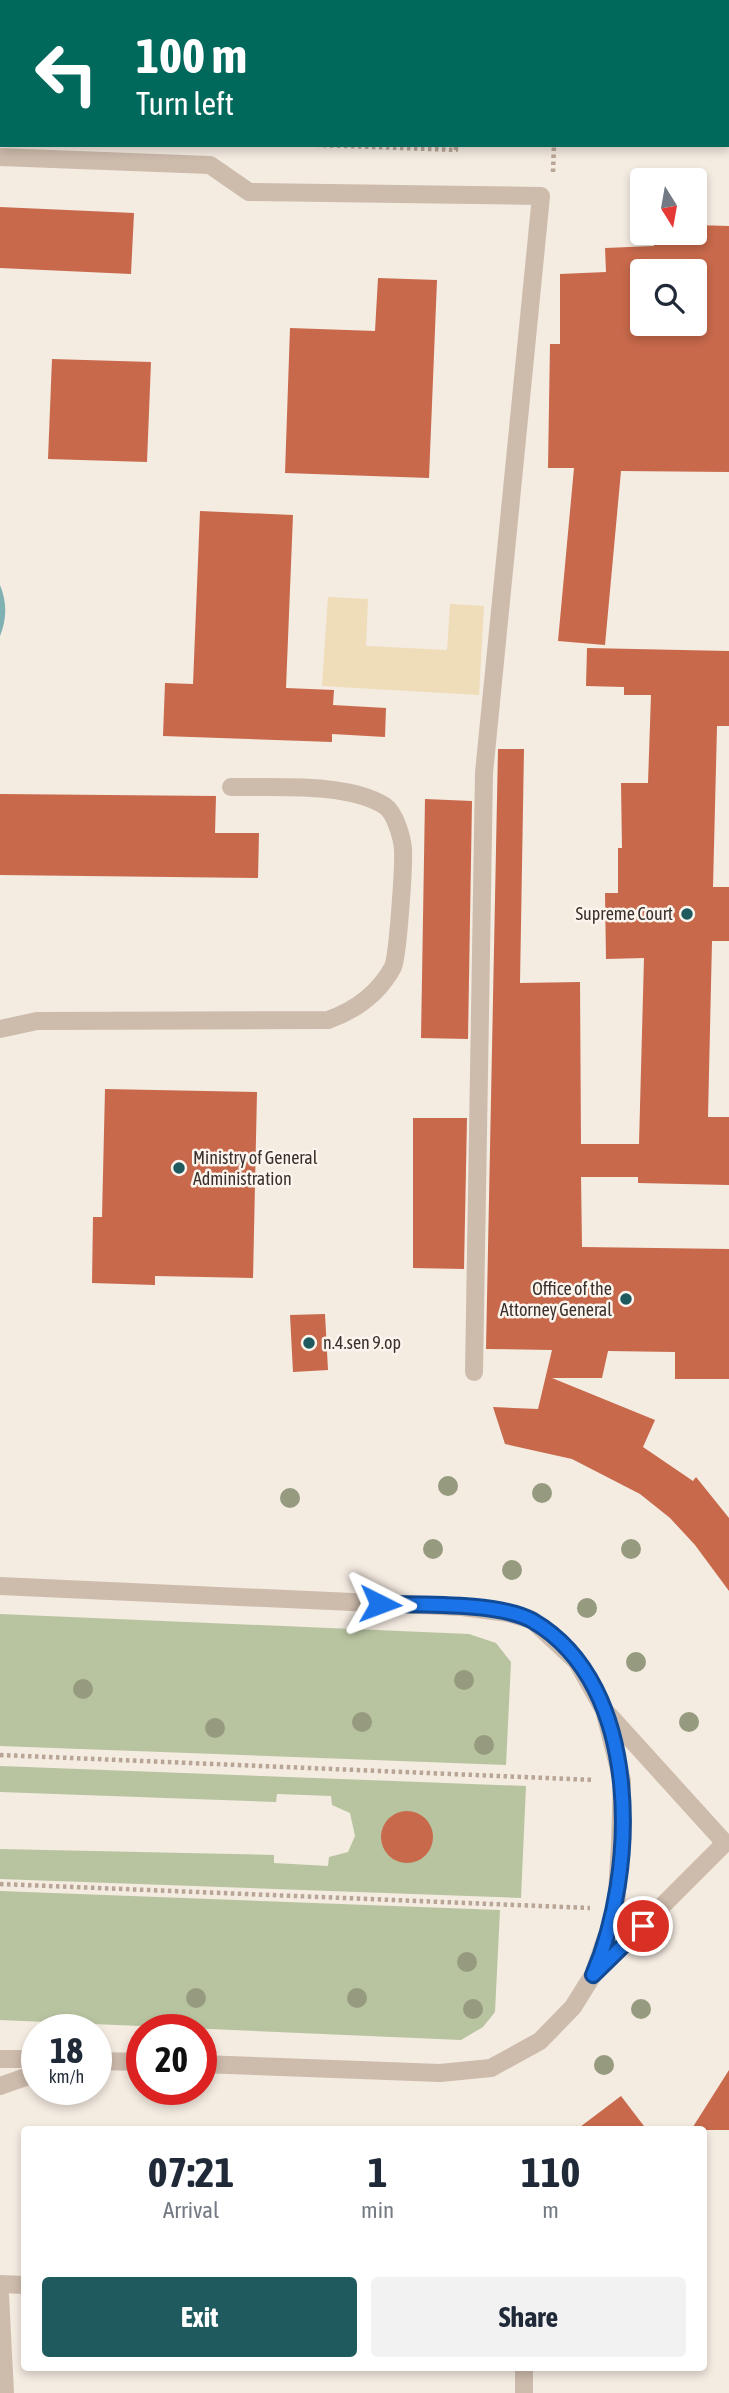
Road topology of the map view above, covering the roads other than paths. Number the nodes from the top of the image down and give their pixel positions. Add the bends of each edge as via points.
1 (0, 157) edge
2 (231, 787) dead end
3 (0, 1029) edge
4 (474, 1372) dead end
5 (0, 1586) edge
6 (604, 1710) junction
7 (727, 1843) edge
8 (593, 1975) junction
9 (0, 2059) edge
10 (21, 2059) edge
11 (217, 2065) edge
12 (21, 2079) edge
13 (0, 2086) edge
14 (0, 2284) edge
15 (21, 2285) edge
16 (0, 2295) edge
17 (524, 2371) edge
18 (5, 2393) edge
19 (524, 2393) edge

1 - 4 lane via 210,165 250,197 541,196 484,773
2 - 3 lane via 356,794 387,806 403,848 394,965 374,992 351,1012 328,1020 37,1021
5 - 6 lane via 508,1612 532,1620 556,1640 577,1662
6 - 7 lane
6 - 8 lane via 622,1781 615,1909
7 - 8 lane
8 - 11 lane via 573,2007 540,2041 491,2067 440,2073
9 - 10 lane
12 - 13 lane
14 - 15 lane
16 - 18 lane
17 - 19 lane

